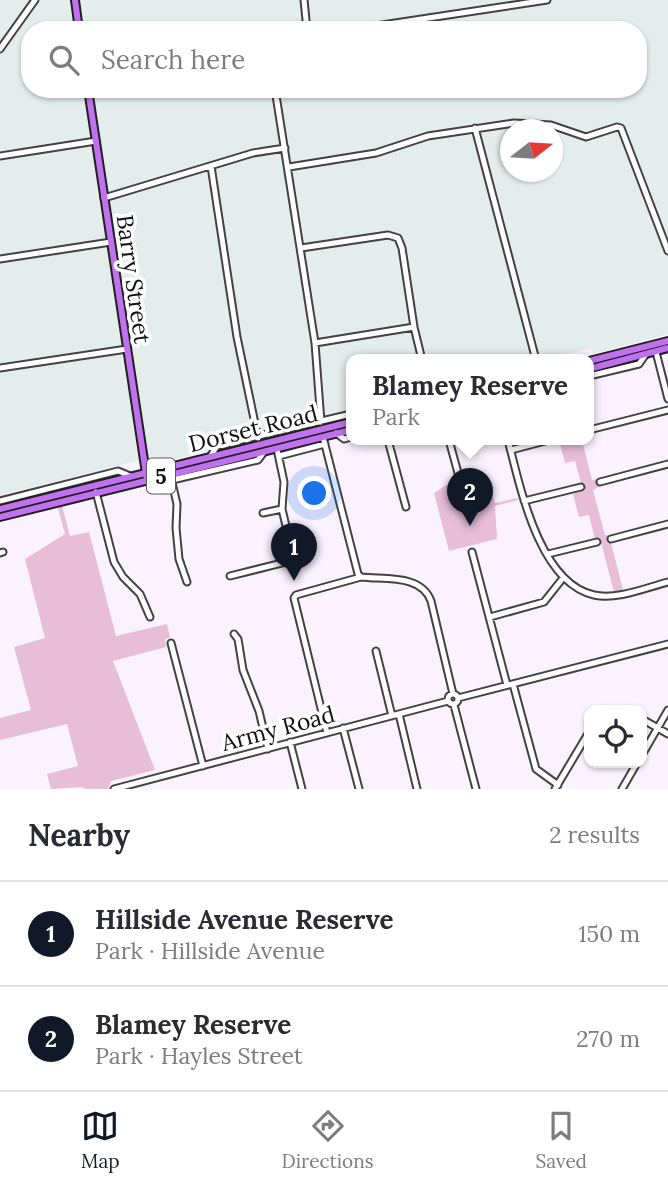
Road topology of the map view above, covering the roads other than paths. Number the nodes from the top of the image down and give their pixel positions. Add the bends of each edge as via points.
1 (35, 0) edge
2 (75, 0) edge
3 (304, 0) edge
4 (547, 0) edge
5 (78, 21) edge
6 (306, 21) edge
7 (408, 21) edge
8 (0, 49) edge
9 (89, 98) edge
10 (277, 98) edge
11 (475, 128) junction
12 (96, 141) junction
13 (285, 148) junction
14 (0, 156) edge
15 (211, 166) junction
16 (289, 167) junction
17 (104, 198) junction
18 (111, 242) junction
19 (301, 248) junction
20 (668, 251) edge
21 (0, 259) edge
22 (414, 327) junction
23 (668, 341) edge
24 (315, 343) junction
25 (655, 348) junction
26 (668, 348) edge
27 (127, 349) junction
28 (421, 354) edge
29 (534, 354) edge
30 (646, 354) junction
31 (594, 360) edge
32 (594, 364) edge
33 (598, 366) junction
34 (594, 367) edge
35 (0, 368) edge
36 (594, 375) edge
37 (668, 399) edge
38 (668, 410) edge
39 (346, 417) edge
40 (346, 424) edge
41 (594, 429) edge
42 (346, 431) edge
43 (323, 433) junction
44 (336, 433) junction
45 (258, 438) junction
46 (346, 438) edge
47 (389, 445) edge
48 (450, 445) edge
49 (510, 445) edge
50 (530, 445) edge
51 (511, 450) junction
52 (264, 452) junction
53 (278, 453) junction
54 (212, 460) junction
55 (668, 464) edge
56 (458, 473) dead end
57 (147, 476) junction
58 (130, 477) junction
59 (171, 477) junction
60 (600, 482) dead end
61 (581, 487) dead end
62 (96, 492) junction
63 (0, 499) edge
64 (524, 501) junction
65 (406, 507) dead end
66 (1, 509) edge
67 (282, 509) junction
68 (263, 513) dead end
69 (0, 517) edge
70 (668, 524) edge
71 (611, 539) dead end
72 (597, 542) dead end
73 (472, 552) dead end
74 (548, 555) junction
75 (230, 576) dead end
76 (361, 577) junction
77 (563, 578) junction
78 (187, 582) dead end
79 (668, 582) edge
80 (149, 617) dead end
81 (490, 617) junction
82 (233, 634) dead end
83 (171, 643) dead end
84 (668, 644) edge
85 (376, 651) dead end
86 (510, 685) junction
87 (456, 696) junction
88 (451, 703) junction
89 (668, 710) edge
90 (395, 715) junction
91 (647, 722) edge
92 (343, 728) junction
93 (658, 728) junction
94 (327, 733) junction
95 (668, 734) edge
96 (584, 740) edge
97 (290, 742) junction
98 (647, 747) edge
99 (268, 748) junction
100 (203, 766) junction
101 (634, 768) edge
102 (556, 787) edge
103 (115, 788) edge
104 (302, 789) edge
105 (359, 789) edge
106 (418, 789) edge
107 (475, 789) edge
108 (622, 789) edge

1 - 8 street
2 - 5 main road
3 - 6 street
4 - 7 street
9 - 12 main road, Barry Street
10 - 13 street
11 - 16 street via 428,136 376,153
11 - 20 street via 538,123 586,137 621,128
11 - 29 street
12 - 14 street
12 - 17 main road, Barry Street
13 - 15 street
13 - 16 street
15 - 17 street
15 - 45 street
16 - 19 street
17 - 18 main road, Barry Street
18 - 21 street
18 - 27 main road, Barry Street
19 - 22 street via 394,235 401,242
19 - 24 street
22 - 24 street
22 - 28 street
23 - 25 main road
24 - 43 street
25 - 26 main road
25 - 30 main road
25 - 31 main road
25 - 37 street
27 - 35 street
27 - 57 main road, Barry Street
30 - 33 main road
30 - 36 street via 639,364
32 - 33 main road
33 - 34 main road
38 - 41 street
39 - 43 street
40 - 43 main road, Dorset Road / 5
42 - 44 main road, Dorset Road / 5
43 - 44 main road, Dorset Road / 5
43 - 45 street
43 - 53 main road, Dorset Road / 5
43 - 54 main road, Dorset Road / 5
43 - 76 street
44 - 46 street
45 - 54 street via 217,446
47 - 65 street
48 - 56 street
49 - 51 street
50 - 51 street
51 - 64 street
52 - 53 main road, Dorset Road / 5
52 - 54 main road, Dorset Road / 5
52 - 59 street via 258,460
53 - 67 street via 284,482
54 - 57 main road, Dorset Road / 5
54 - 59 main road, Dorset Road / 5
55 - 60 street
57 - 58 main road, Dorset Road / 5
57 - 59 main road, Dorset Road / 5
57 - 62 main road, Dorset Road / 5
58 - 63 street via 118,471
58 - 66 main road, Dorset Road / 5
59 - 78 street via 179,556
61 - 64 street
62 - 69 main road, Dorset Road / 5
62 - 80 street via 114,562 139,593
63 - 66 street
64 - 74 street
67 - 68 street
67 - 75 street via 294,560
70 - 71 street
72 - 74 street
73 - 81 street
74 - 77 street
76 - 87 street via 414,583 425,589
76 - 94 street via 296,595 294,601
77 - 79 street via 578,589 601,596
77 - 81 street via 544,602
81 - 86 street
82 - 99 street
83 - 100 street
84 - 86 street
85 - 90 street
86 - 87 street
86 - 102 street via 536,769
87 - 88 street via 449,696
88 - 90 street, Army Road
88 - 107 street
89 - 93 street
90 - 92 street, Army Road
90 - 106 street
91 - 93 street
92 - 94 street, Army Road
92 - 105 street
93 - 95 street
93 - 98 street
94 - 97 street, Army Road
96 - 102 street
97 - 99 street, Army Road
97 - 104 street
99 - 100 street, Army Road
100 - 103 street, Army Road
101 - 108 street

